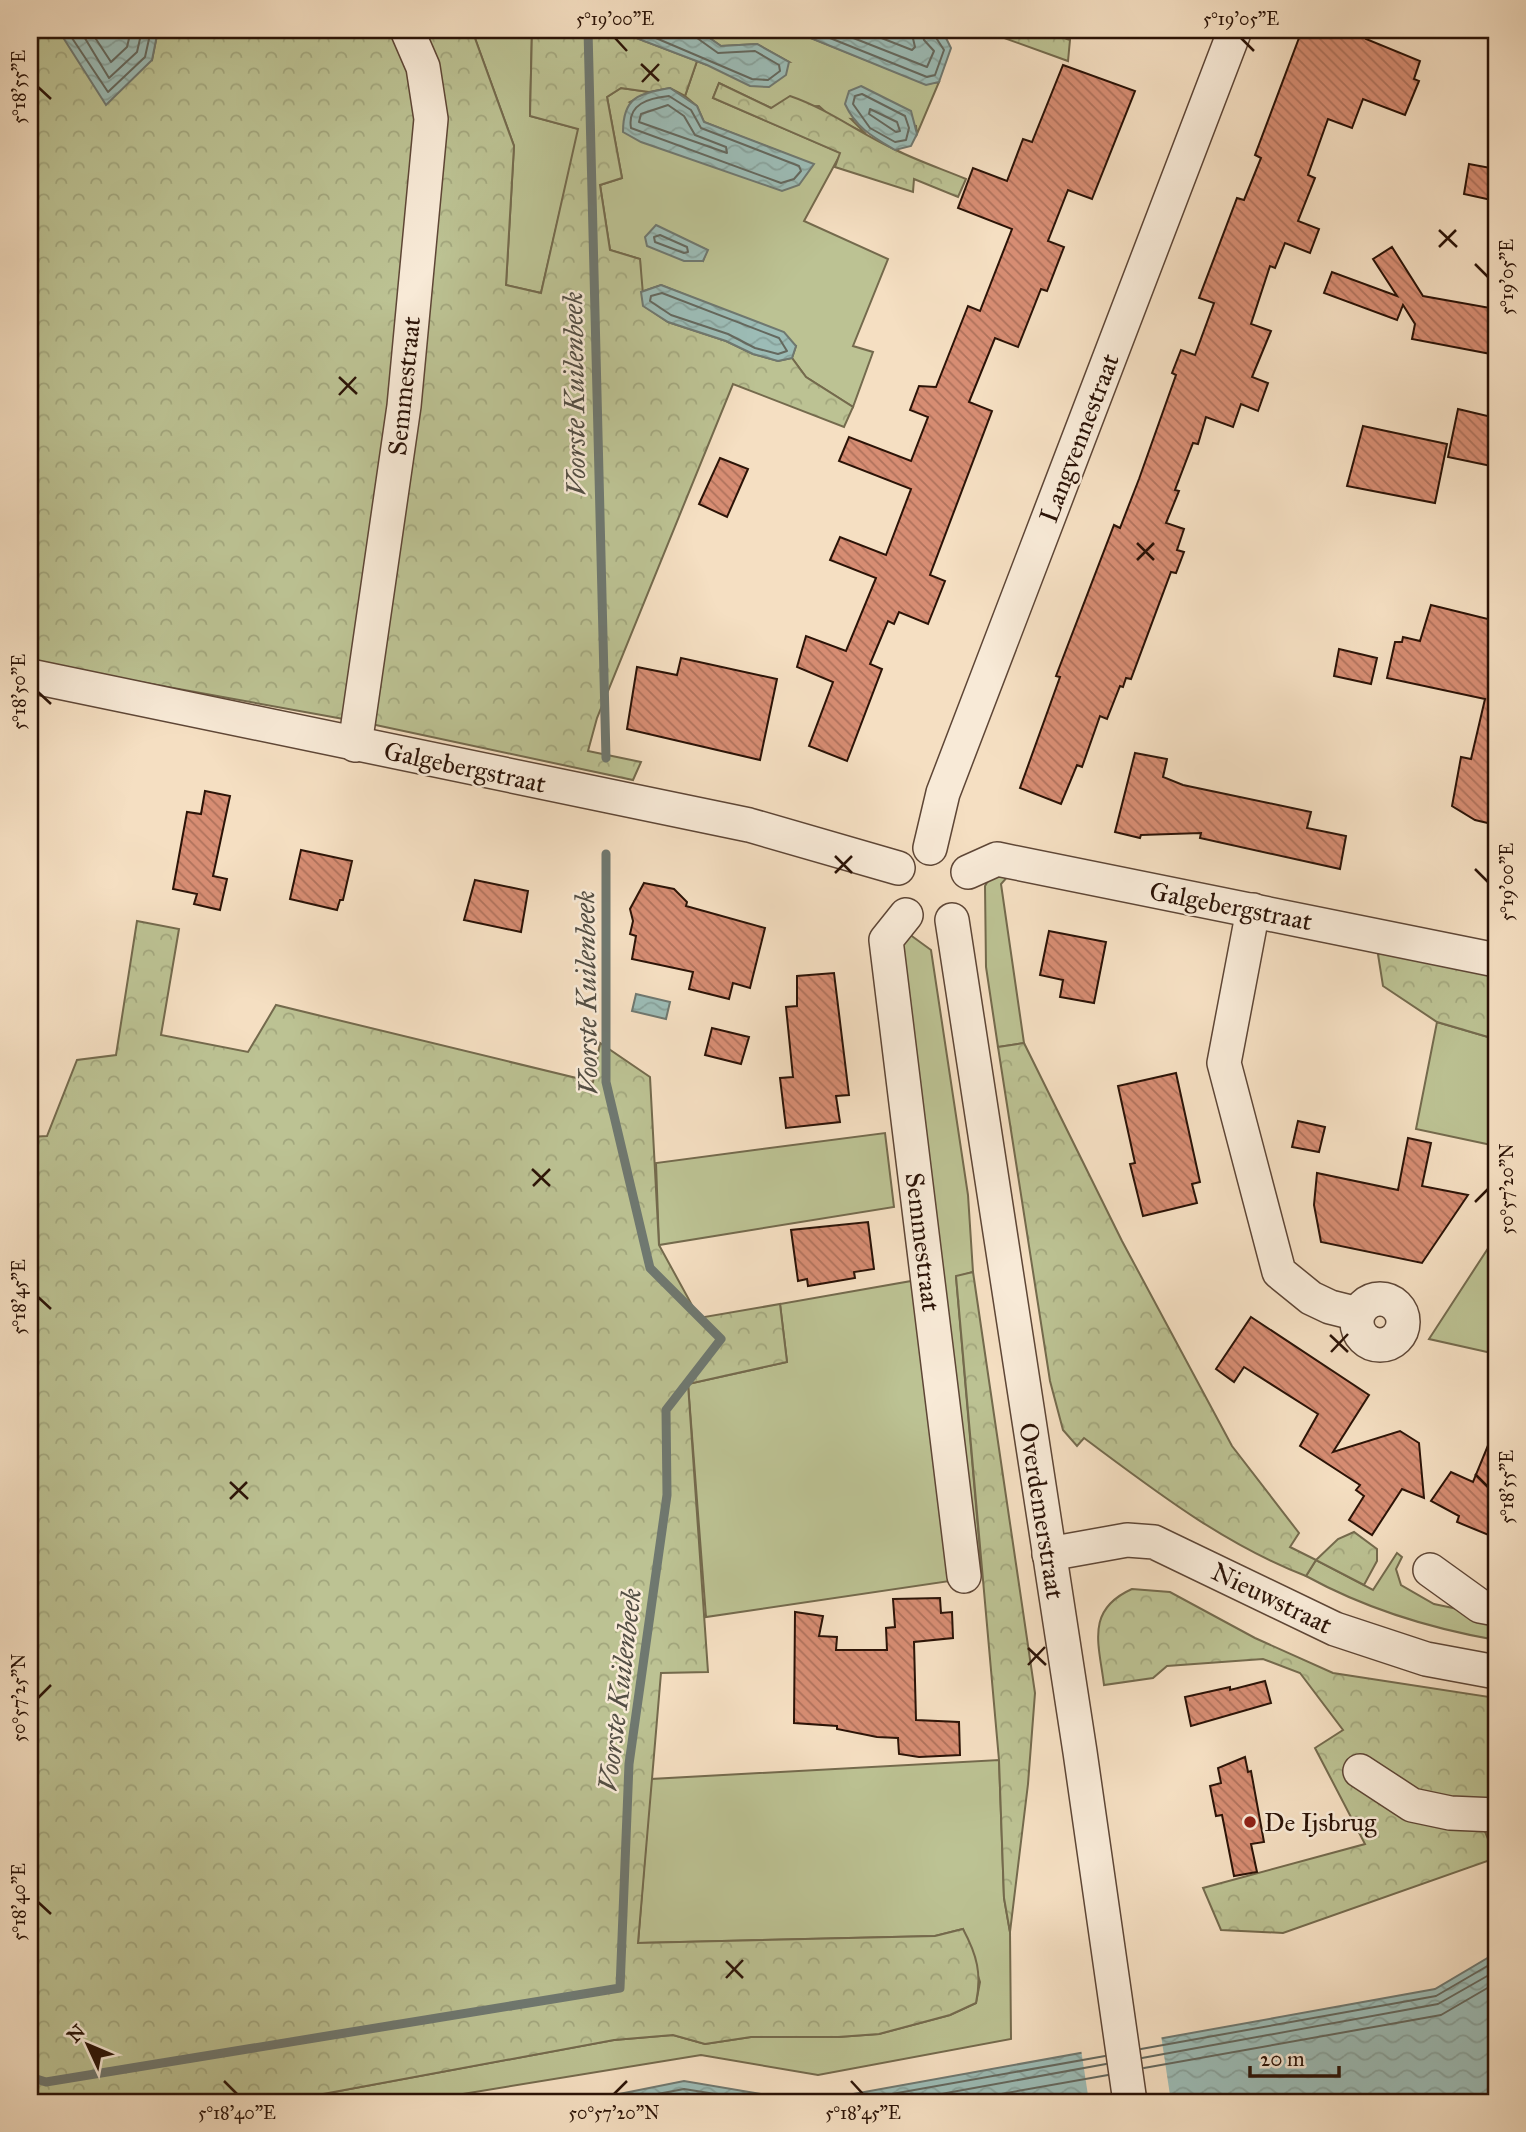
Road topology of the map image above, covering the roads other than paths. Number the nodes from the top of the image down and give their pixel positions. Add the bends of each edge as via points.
1 (407, 30) edge
2 (1235, 30) edge
3 (30, 676) edge
4 (355, 745) junction
5 (930, 848) junction
6 (898, 869) junction
7 (968, 872) junction
8 (1253, 910) junction
9 (906, 915) junction
10 (952, 919) junction
11 (1496, 960) edge
12 (1358, 1314) dead end
13 (1049, 1554) junction
14 (1430, 1570) dead end
15 (964, 1576) dead end
16 (1496, 1609) edge
17 (1496, 1672) edge
18 (1360, 1772) dead end
19 (1496, 1815) edge
20 (1130, 2102) edge

1 - 4 street, Semmestraat via 423,66 432,119 404,406
2 - 5 street, Langvennestraat via 943,793
3 - 4 street, Galgebergstraat
4 - 6 street, Galgebergstraat via 749,825
5 - 6 street via 917,851
5 - 7 street via 946,850 960,859
6 - 9 street via 894,885
7 - 8 street, Galgebergstraat via 997,859
7 - 10 street via 969,899
8 - 11 street, Galgebergstraat
8 - 12 street via 1224,1063 1227,1076 1279,1272 1311,1298
9 - 10 street via 928,925
9 - 15 street, Semmestraat via 886,940
10 - 13 street, Overdemerstraat
13 - 17 street, Nieuwstraat via 1127,1540 1154,1542 1335,1629 1426,1659
13 - 20 street, Overdemerstraat
14 - 16 street via 1480,1606
18 - 19 street via 1412,1805 1450,1814

